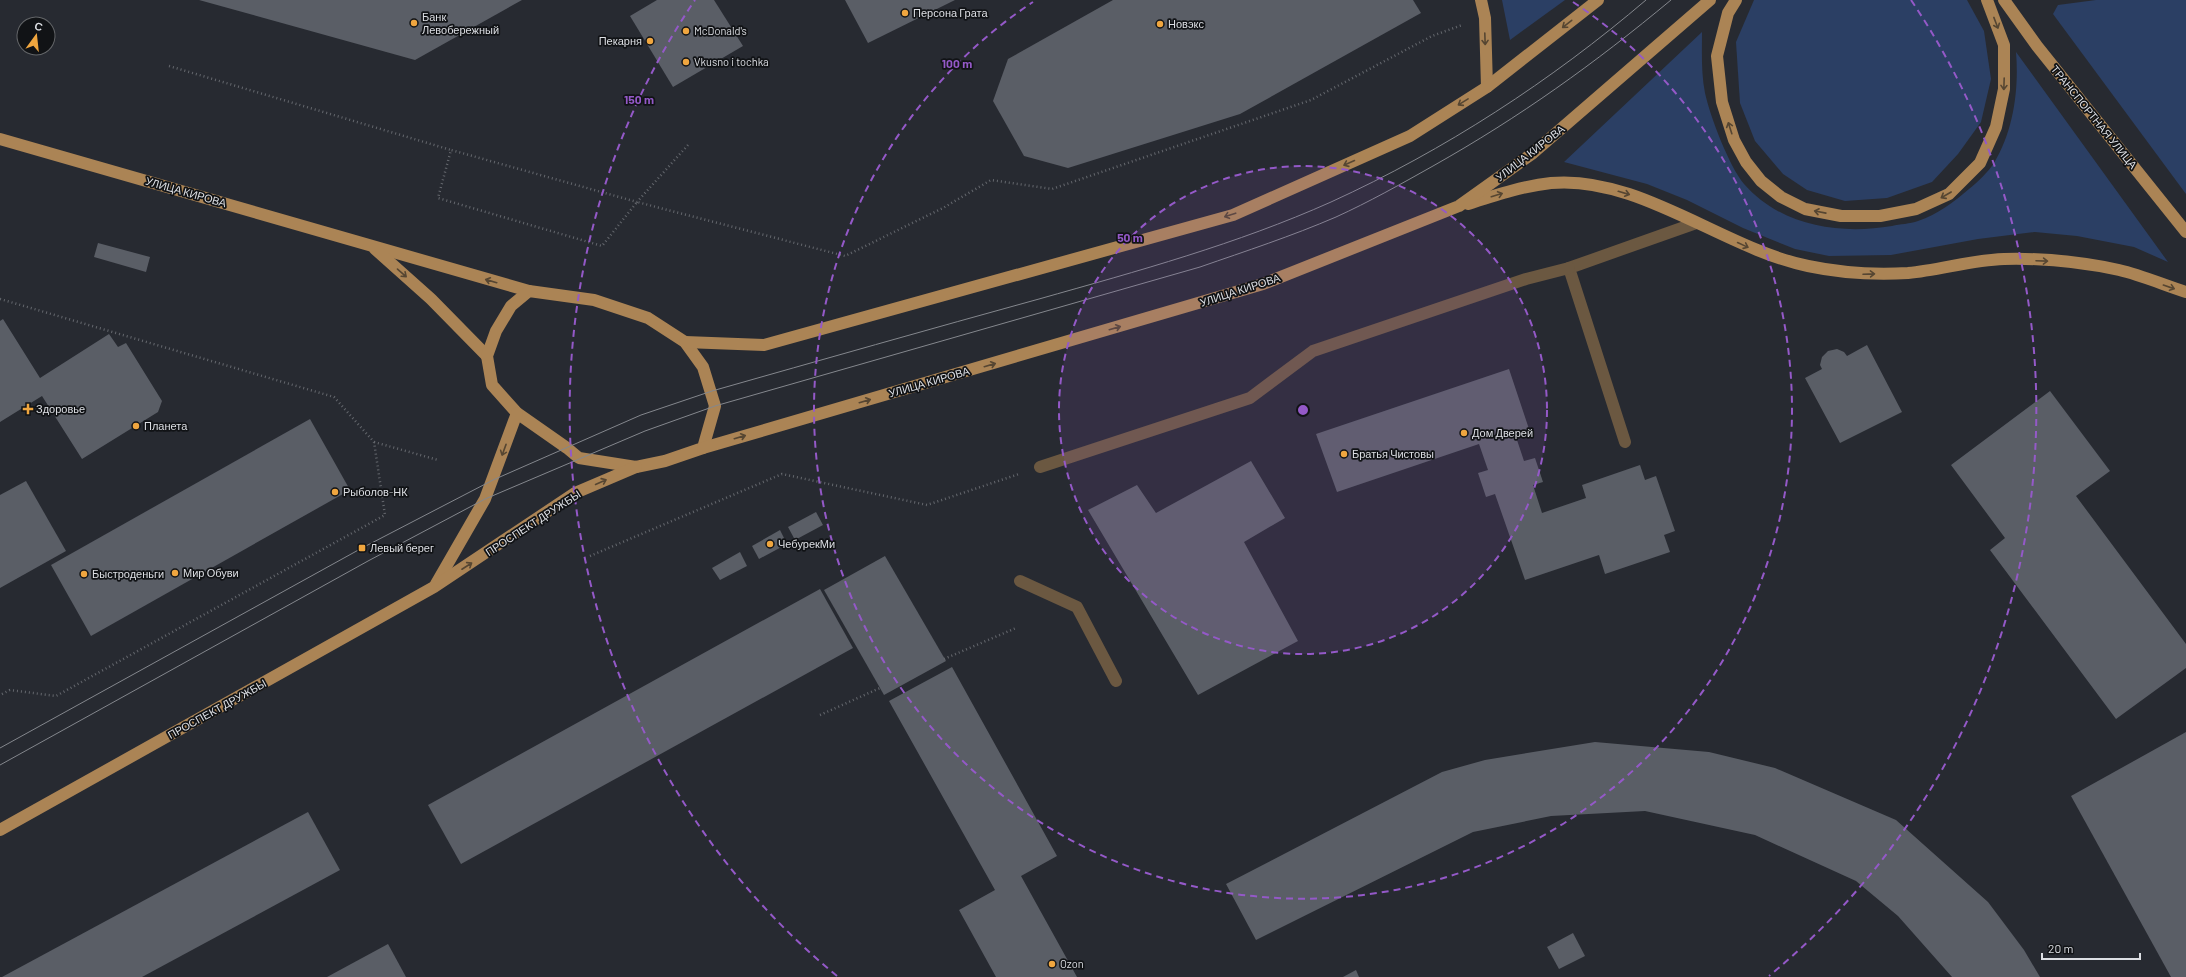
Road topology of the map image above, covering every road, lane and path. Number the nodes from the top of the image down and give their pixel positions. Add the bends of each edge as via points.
1 (1481, 0) edge
2 (1598, 0) edge
3 (1710, 0) edge
4 (1736, 0) edge
5 (1987, 0) edge
6 (2004, 0) edge
7 (1432, 36) dead end
8 (169, 66) dead end
9 (1487, 87) junction
10 (0, 139) edge
11 (688, 145) dead end
12 (451, 150) junction
13 (637, 202) junction
14 (1460, 206) junction
15 (1696, 223) junction
16 (2186, 232) edge
17 (372, 247) junction
18 (1569, 268) junction
19 (529, 291) junction
20 (2186, 292) edge
21 (0, 299) edge
22 (684, 342) junction
23 (487, 356) junction
24 (517, 413) junction
25 (374, 442) junction
26 (1625, 442) dead end
27 (703, 448) junction
28 (438, 460) dead end
29 (636, 466) junction
30 (1040, 467) joint
31 (590, 556) dead end
32 (1020, 581) dead end
33 (434, 587) junction
34 (1016, 628) dead end
35 (944, 659) dead end
36 (1116, 681) dead end
37 (880, 688) dead end
38 (0, 695) edge
39 (820, 715) dead end
40 (0, 830) edge

1 -> 9 main road via 1485,18
2 -> 9 main road
3 - 14 main road, УЛИЦА КИРОВА via 1533,153
5 -> 4 main road via 2004,46 2004,89 1996,127 1980,163 1948,194 1916,209 1880,216 1841,216 1805,209 1781,197 1762,181 1746,162 1734,140 1722,102 1717,56 1728,13
6 - 16 main road, ТРАНСПОРТНАЯ УЛИЦА via 2037,46
7 - 13 path via 1311,100 1052,190 991,180 943,208 845,256
8 - 12 path
9 -> 22 main road via 1410,136 1233,215 764,345
10 - 17 main road, УЛИЦА КИРОВА
11 - 13 path
12 - 13 path
12 - 13 path via 438,198 602,246
14 -> 15 main road via 1522,188 1553,183 1582,185 1627,193
27 -> 14 main road, УЛИЦА КИРОВА via 1263,284
15 - 18 lane
15 -> 20 main road via 1749,248 1807,266 1861,275 1909,273 2003,259 2064,261 2120,270
19 -> 17 main road, УЛИЦА КИРОВА
17 -> 23 main road, УЛИЦА КИРОВА via 431,299
18 - 26 lane
18 - 30 lane via 1526,279 1313,351 1250,398
19 - 22 main road, УЛИЦА КИРОВА via 594,300 648,318
19 - 23 main road via 511,306 496,331
21 - 25 path via 334,397
22 - 27 main road via 703,367 715,406
23 - 24 main road via 492,385
24 - 29 main road via 579,458
24 -> 33 main road via 485,499
25 - 28 path
25 - 38 path via 385,515 56,696 10,690
27 - 29 main road, УЛИЦА КИРОВА via 665,461
33 -> 29 main road, ПРОСПЕКТ ДРУЖБЫ via 576,493
30 - 31 path via 927,505 782,474
32 - 36 lane via 1077,607
33 - 40 main road, ПРОСПЕКТ ДРУЖБЫ
34 - 35 path
37 - 39 path

